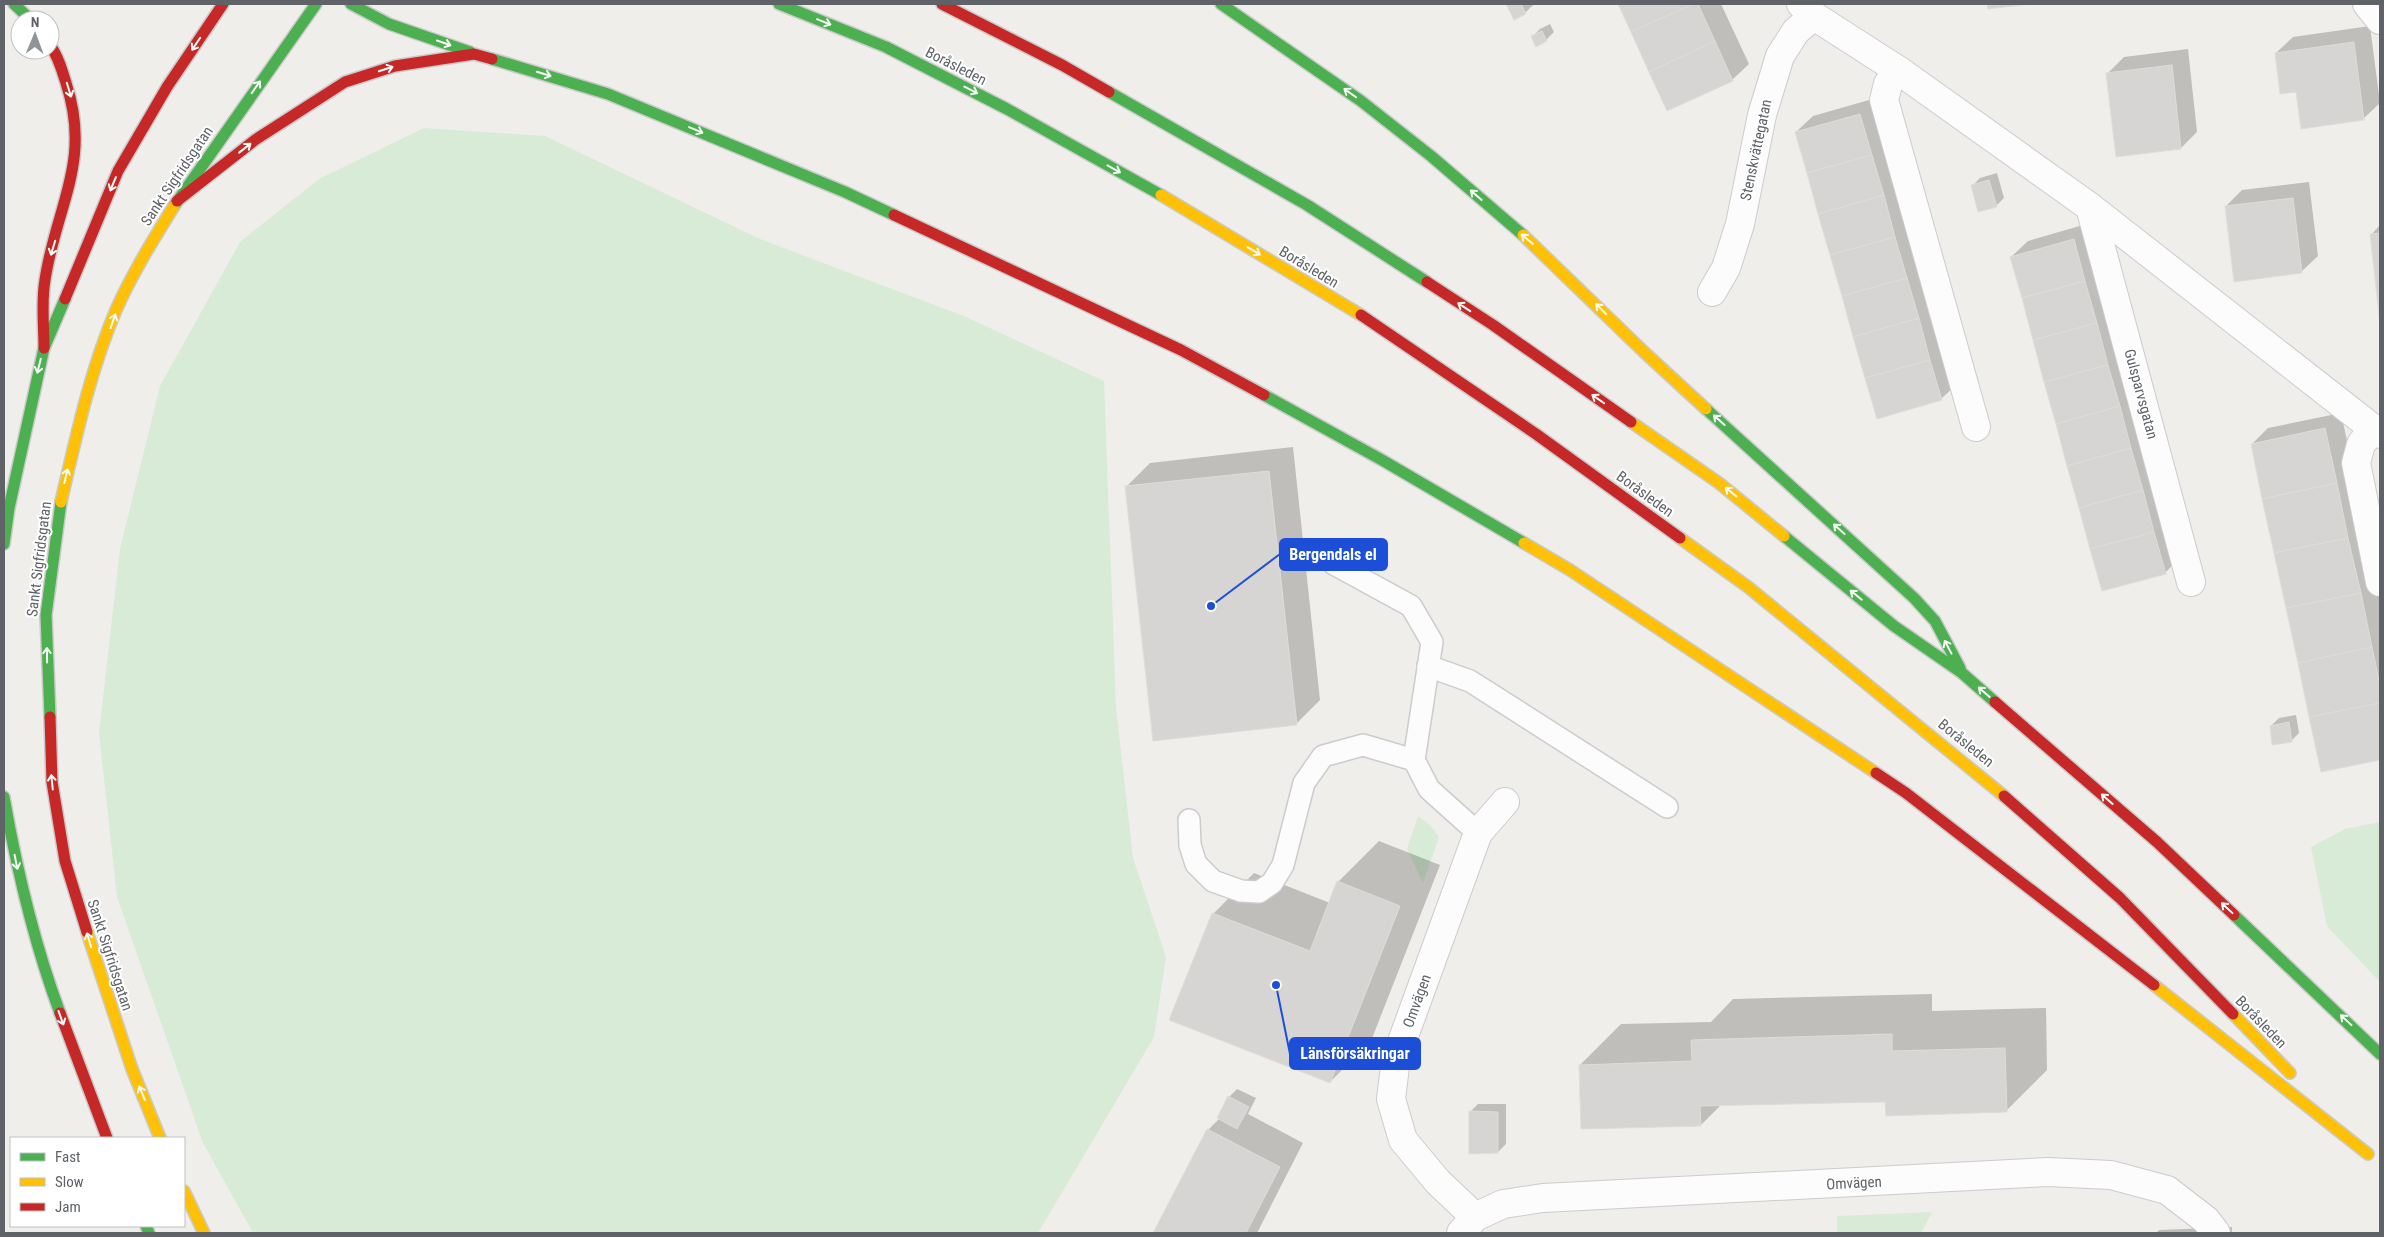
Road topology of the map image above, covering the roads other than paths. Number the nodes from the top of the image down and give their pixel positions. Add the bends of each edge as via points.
1 (223, 4) edge
2 (316, 4) edge
3 (351, 4) edge
4 (779, 4) edge
5 (942, 4) edge
6 (1221, 4) edge
7 (2367, 4) edge
8 (1807, 10) edge
9 (2380, 20) edge
10 (474, 54) junction
11 (57, 60) edge
12 (1898, 70) junction
13 (177, 200) junction
14 (2090, 207) junction
15 (1712, 292) dead end
16 (44, 348) junction
17 (1976, 427) dead end
18 (2377, 431) edge
19 (4, 544) edge
20 (1334, 564) dead end
21 (2191, 582) dead end
22 (2380, 582) edge
23 (1428, 666) junction
24 (1962, 673) junction
25 (1414, 760) junction
26 (4, 797) edge
27 (1506, 802) dead end
28 (1667, 807) dead end
29 (1189, 820) dead end
30 (1478, 834) junction
31 (2380, 1054) edge
32 (106, 1137) edge
33 (160, 1137) edge
34 (185, 1193) edge
35 (1468, 1225) edge
36 (204, 1233) edge
37 (2216, 1233) edge

1 -> 16 main road via 167,87 118,171
13 -> 2 main road, Sankt Sigfridsgatan
3 -> 10 main road via 389,24
4 - 10 main road, Boråsleden via 895,52 1007,109 1175,203 1376,324 1748,586 1984,778 2120,898 2371,1157 2084,929 1906,793 1570,570 1382,460 1181,350 845,192 608,94
24 -> 5 main road via 1894,626 1719,483 1492,325 1306,206 1062,65
24 -> 6 main road via 1934,621 1914,598 1644,352 1542,251 1361,101
7 - 9 street
8 - 12 street
8 - 15 street, Stenskvättegatan via 1780,56 1762,114 1740,224 1726,268
13 -> 10 main road via 254,140 345,82 395,66
11 -> 16 main road via 77,116 77,145 71,188 45,274
12 - 14 street
12 - 17 street via 1888,84 1884,100
33 -> 13 main road, Sankt Sigfridsgatan via 132,1069 65,861 52,782 46,615 57,517 83,408 116,311 143,256
14 - 18 street
14 - 21 street, Gulsparvsgatan
16 -> 19 main road
18 - 22 street via 2361,444 2356,463
20 - 23 lane via 1411,606 1432,642
23 - 25 lane
23 - 28 lane via 1470,681
31 -> 24 main road via 2157,842
25 - 29 lane via 1363,745 1323,756 1304,783 1283,865 1272,883 1259,892 1241,891 1213,881 1196,864 1190,845
25 - 30 lane via 1429,789
26 -> 32 main road via 16,865 42,965
27 - 30 street, Omvägen
30 - 35 street, Omvägen via 1396,1058 1391,1099 1403,1140
34 - 36 main road
35 - 37 street, Omvägen via 1504,1204 1543,1198 2048,1172 2112,1175 2167,1190 2206,1220

